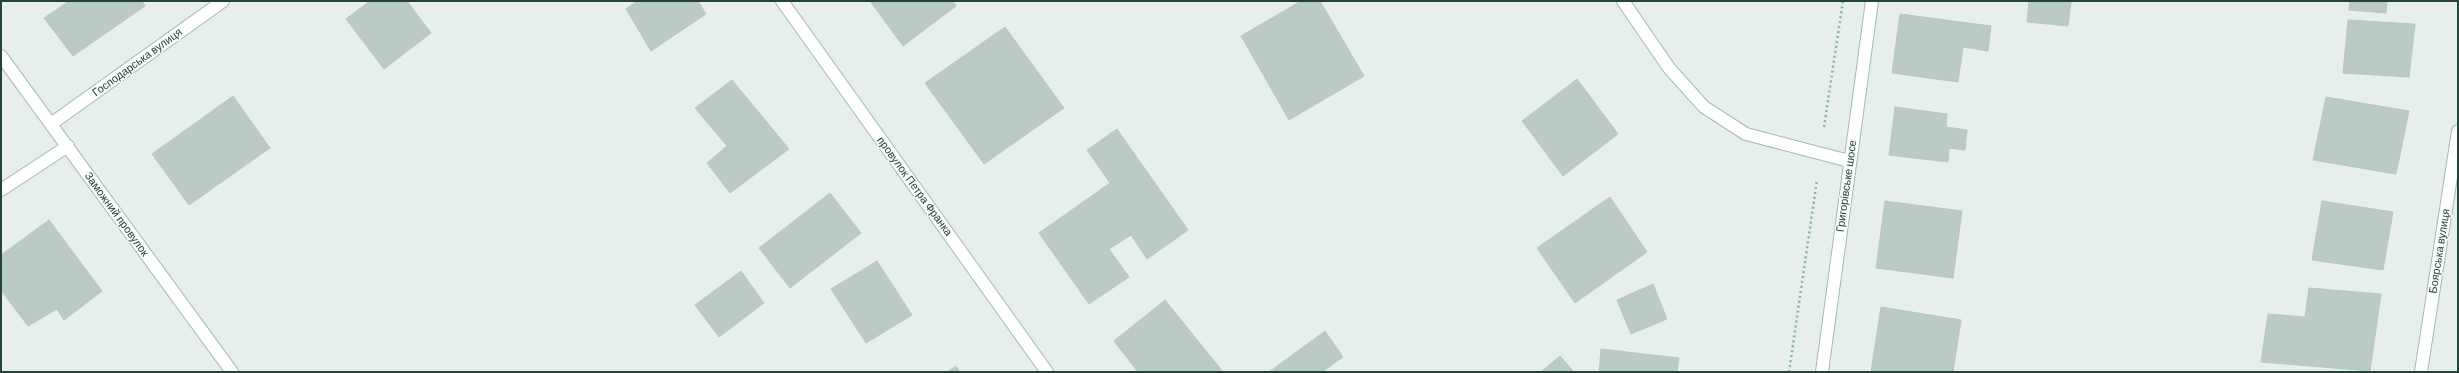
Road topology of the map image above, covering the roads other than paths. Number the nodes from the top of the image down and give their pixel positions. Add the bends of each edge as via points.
1 (223, 1) edge
2 (782, 1) edge
3 (1623, 1) edge
4 (1872, 1) edge
5 (1, 56) edge
6 (51, 124) junction
7 (2458, 131) edge
8 (68, 146) junction
9 (1849, 161) junction
10 (1, 190) edge
11 (232, 372) edge
12 (1047, 372) edge
13 (1822, 372) edge
14 (2421, 372) edge

1 - 6 street, Господарська вулиця
2 - 12 street, провулок Петра Франка
3 - 9 street via 1669,68 1704,107 1746,134
4 - 9 street, Григорівське шосе
5 - 6 street, Заможний провулок
6 - 8 street, Заможний провулок
7 - 14 street, Боярська вулиця
8 - 10 street
8 - 11 street, Заможний провулок
9 - 13 street, Григорівське шосе

